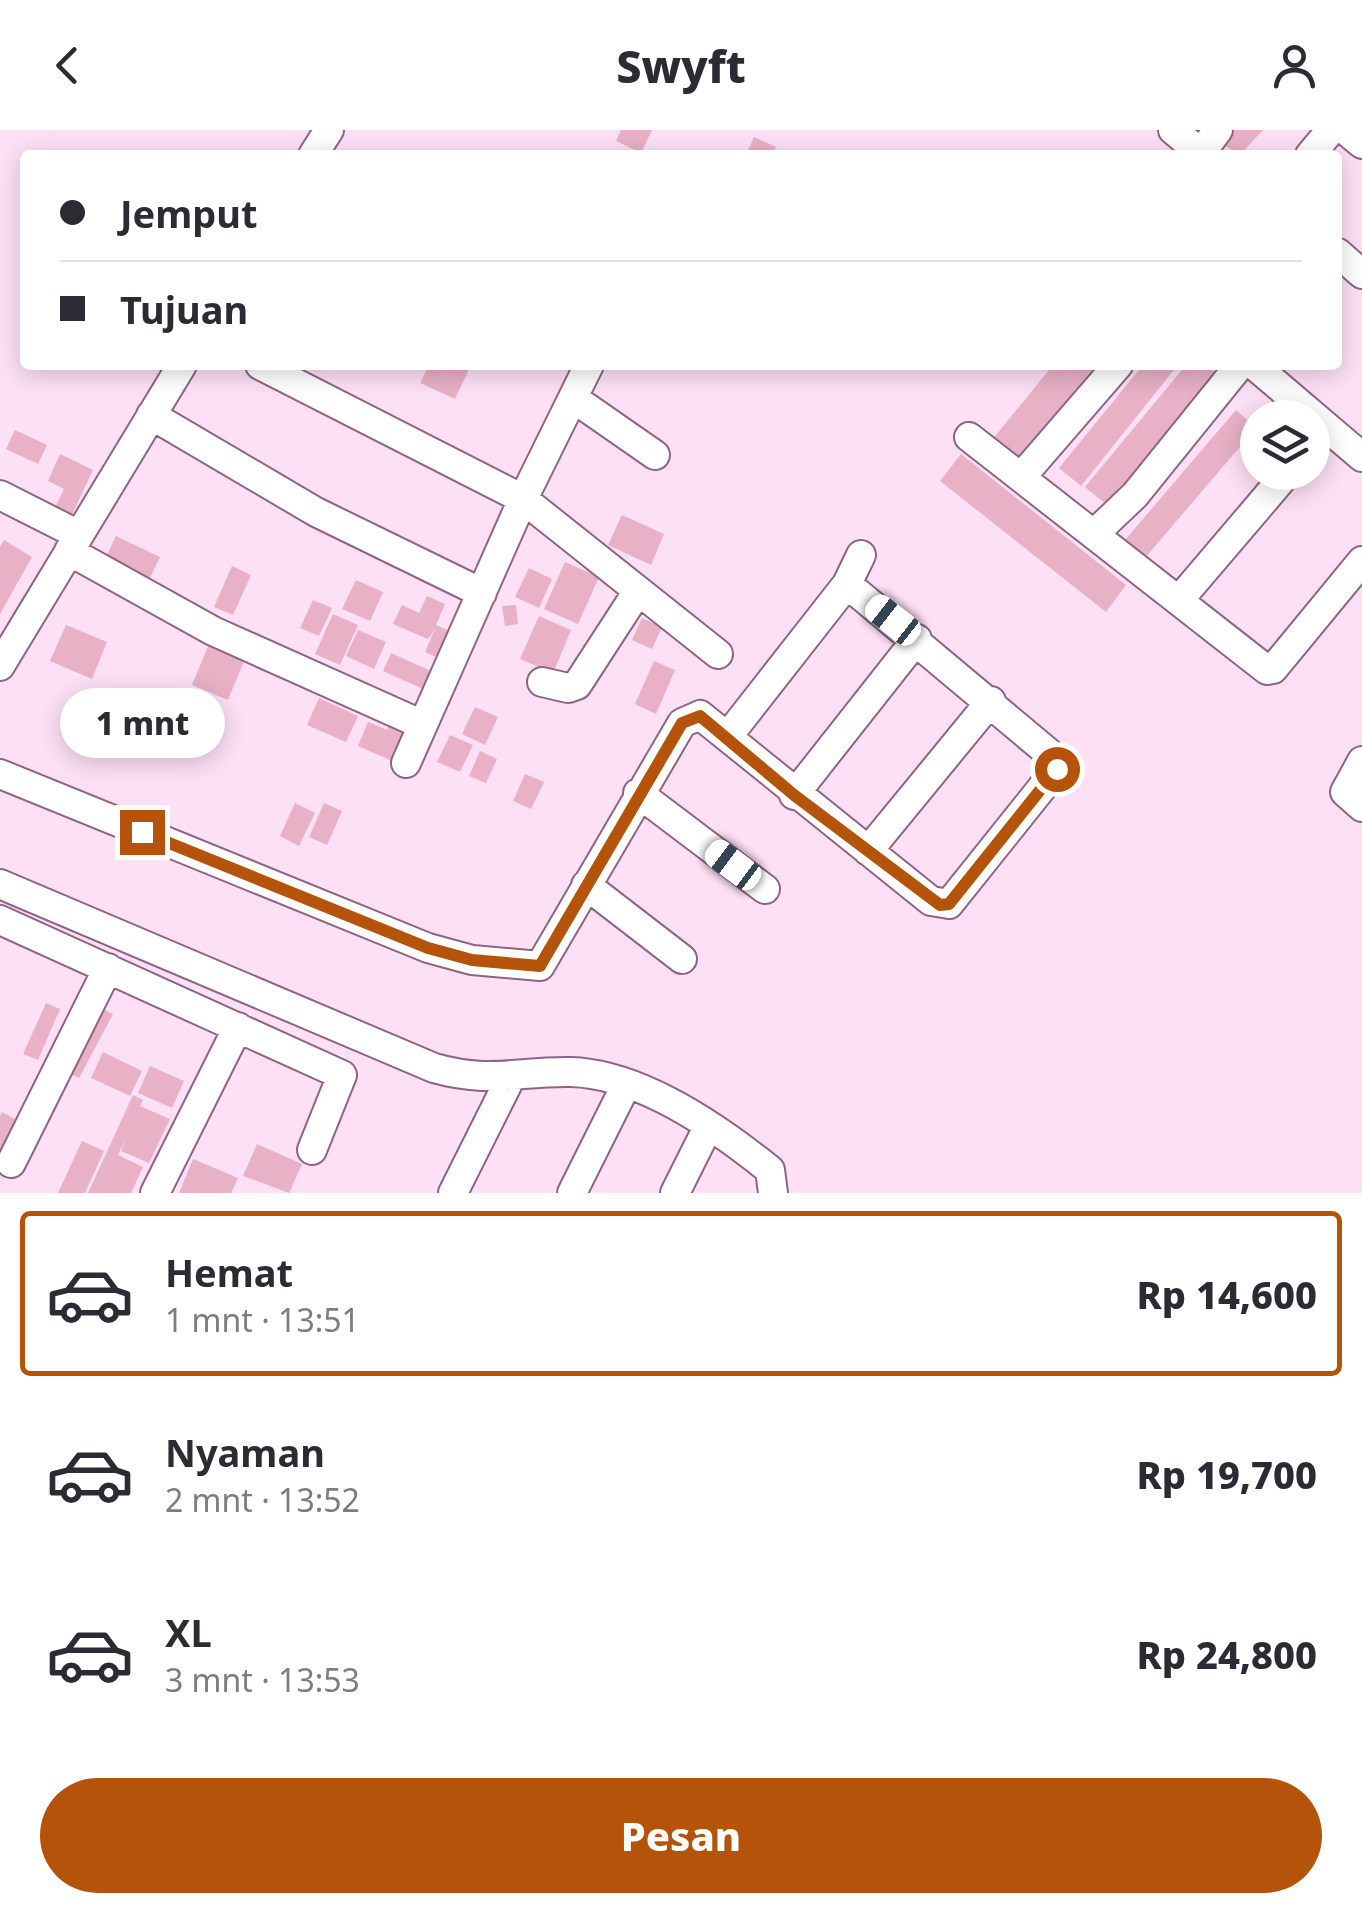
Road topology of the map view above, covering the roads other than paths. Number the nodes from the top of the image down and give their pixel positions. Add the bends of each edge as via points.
1 (1173, 130) edge
2 (1331, 130) edge
3 (1345, 130) edge
4 (1362, 144) edge
5 (1197, 150) edge
6 (1314, 150) edge
7 (1342, 256) edge
8 (1362, 274) edge
9 (179, 370) edge
10 (270, 370) edge
11 (587, 370) edge
12 (1114, 370) edge
13 (1236, 370) edge
14 (1259, 370) edge
15 (573, 398) junction
16 (1286, 400) edge
17 (150, 415) junction
18 (969, 437) dead end
19 (1330, 441) edge
20 (655, 454) dead end
21 (1362, 457) edge
22 (1022, 476) junction
23 (1273, 490) edge
24 (0, 495) edge
25 (523, 499) junction
26 (1094, 534) junction
27 (74, 543) junction
28 (860, 555) dead end
29 (1362, 561) edge
30 (847, 584) junction
31 (638, 591) junction
32 (482, 593) junction
33 (1179, 600) junction
34 (917, 639) junction
35 (4, 652) edge
36 (718, 654) dead end
37 (542, 682) dead end
38 (991, 701) junction
39 (423, 725) junction
40 (728, 736) junction
41 (1362, 760) edge
42 (406, 762) dead end
43 (0, 774) edge
44 (638, 793) junction
45 (794, 795) junction
46 (1362, 807) edge
47 (868, 851) junction
48 (0, 884) edge
49 (586, 885) junction
50 (765, 889) dead end
51 (0, 920) edge
52 (682, 959) dead end
53 (108, 968) junction
54 (238, 1026) junction
55 (510, 1078) junction
56 (626, 1085) junction
57 (708, 1127) junction
58 (312, 1150) dead end
59 (11, 1163) dead end
60 (155, 1193) edge
61 (453, 1193) edge
62 (572, 1193) edge
63 (675, 1193) edge
64 (773, 1193) edge

1 - 5 street
2 - 6 street
3 - 4 street
7 - 8 street
9 - 17 street
10 - 25 street
11 - 15 street
12 - 22 street
13 - 26 street
14 - 16 street
15 - 20 street
15 - 25 street
17 - 27 street
17 - 32 street via 316,512
18 - 22 street
19 - 21 street
22 - 26 street
23 - 33 street
24 - 27 street
25 - 31 street
25 - 32 street
26 - 33 street
27 - 35 street
27 - 39 street via 213,631
28 - 30 street
29 - 33 street via 1271,671
30 - 34 street
30 - 40 street
31 - 36 street
31 - 37 street via 577,684
32 - 39 street
34 - 38 street
34 - 45 street
38 - 47 street
38 - 47 street via 1050,750 1057,769 949,904 930,901
39 - 42 street
40 - 44 street via 700,716 682,723
40 - 45 street
41 - 46 street via 1345,792
43 - 49 street via 472,960 540,966
44 - 49 street
44 - 50 street
45 - 47 street
48 - 55 street via 434,1068 474,1079
49 - 52 street
51 - 53 street
53 - 54 street
53 - 59 street
54 - 58 street via 342,1075
54 - 60 street
55 - 56 street via 569,1072
55 - 61 street
56 - 57 street
56 - 62 street
57 - 63 street
57 - 64 street via 770,1170

